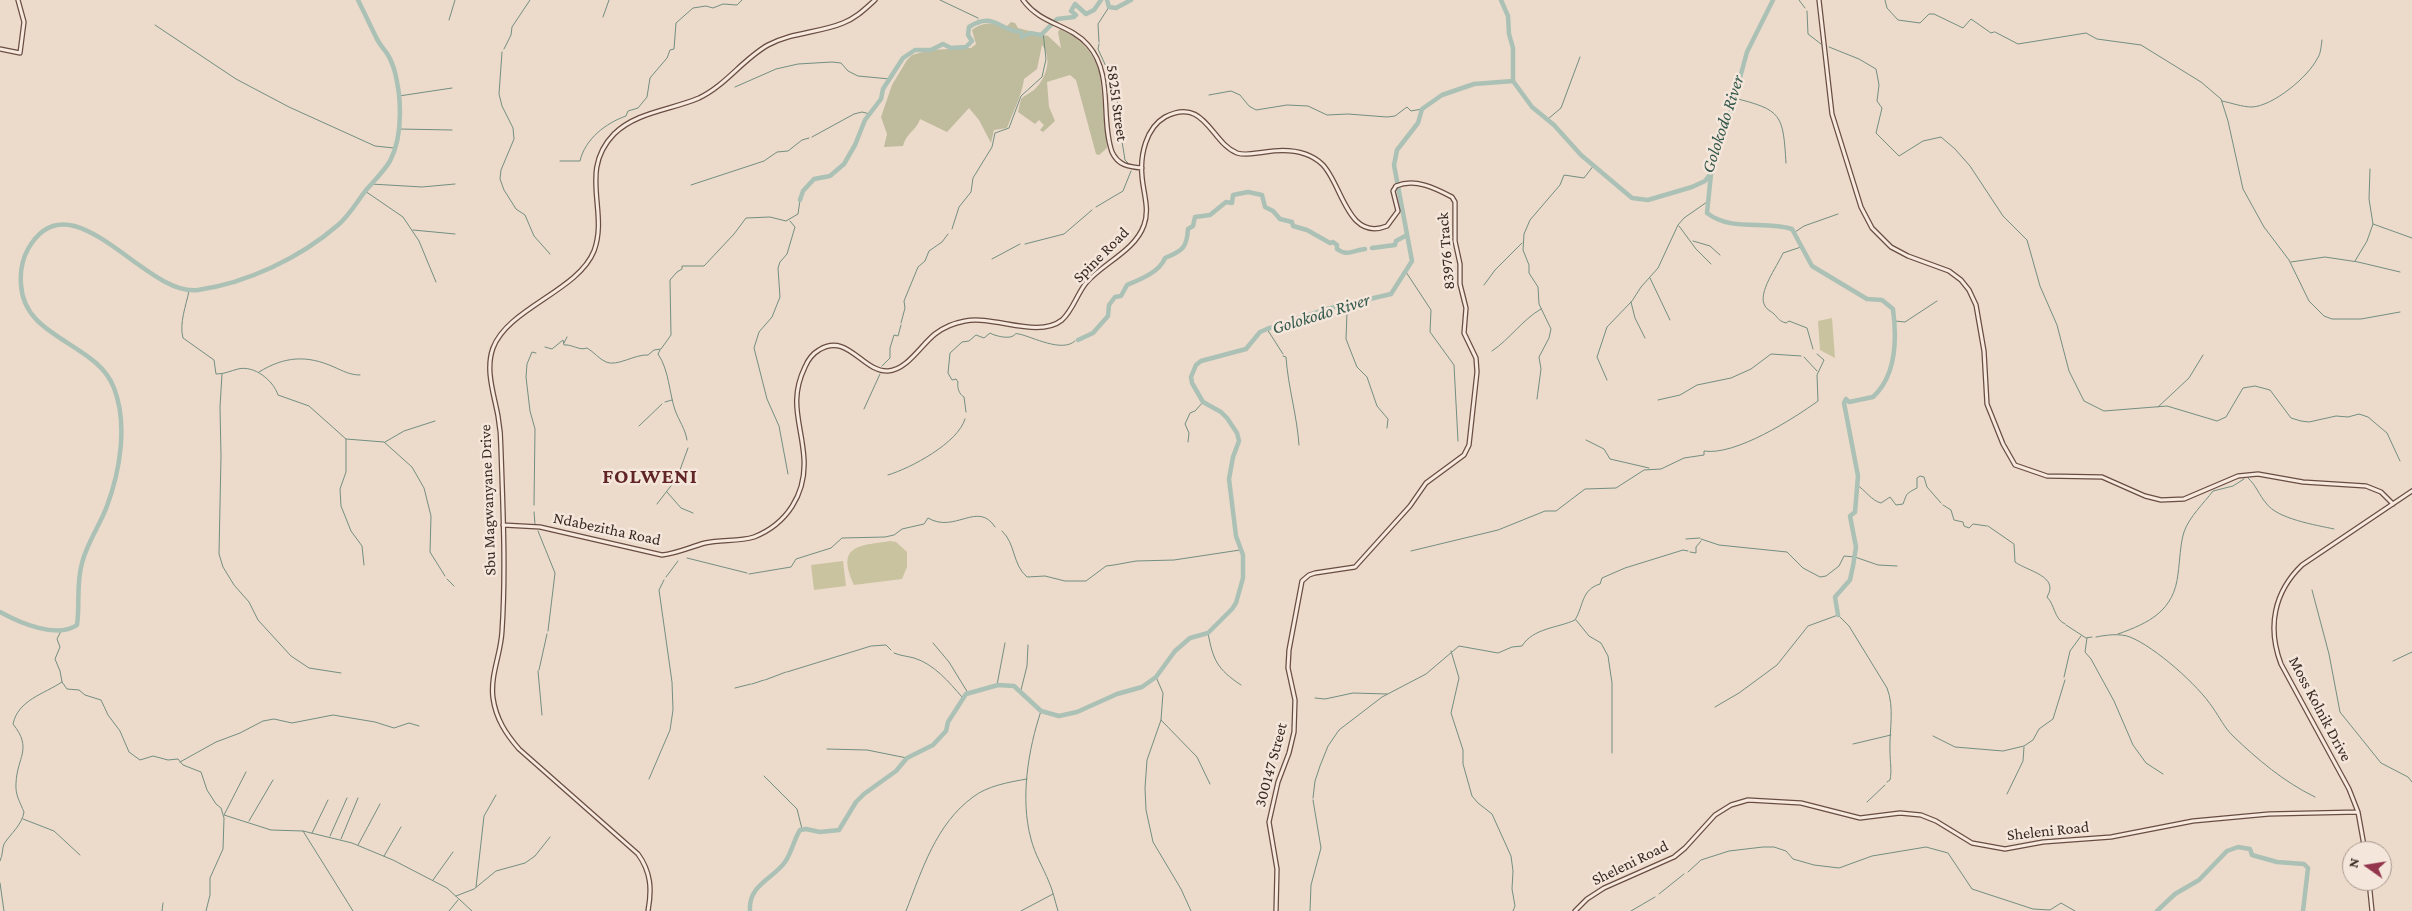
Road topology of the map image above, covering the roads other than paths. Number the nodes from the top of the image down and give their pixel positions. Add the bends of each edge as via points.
1 (18, 0) edge
2 (874, 0) edge
3 (1023, 0) edge
4 (1819, 0) edge
5 (0, 49) edge
6 (1142, 168) junction
7 (1375, 228) joint
8 (924, 344) joint
9 (1476, 358) joint
10 (2412, 491) edge
11 (2393, 504) junction
12 (503, 525) junction
13 (2358, 812) junction
14 (2363, 841) edge
15 (2370, 891) edge
16 (648, 911) edge
17 (1276, 911) edge
18 (1575, 911) edge
19 (2372, 911) edge

1 - 5 street via 24,22 20,53
2 - 12 street, Sbu Magwanyane Drive via 844,23 770,44 706,94 630,122 606,144 595,174 598,232 591,256 576,274 507,328 491,354 490,371 500,432
3 - 6 street, 58251 Street via 1036,15 1076,35 1092,50 1100,66 1112,152 1125,165
4 - 11 street via 1832,114 1861,207 1872,228 1891,247 1949,271 1969,290 1984,351 1987,404 2015,466 2047,476 2102,477 2160,500 2184,499 2238,476 2258,474 2303,482 2362,485 2376,489
6 - 7 street, Spine Road via 1147,138 1154,126 1173,114 1193,114 1206,121 1236,152 1285,150 1314,158 1333,178 1349,213 1360,223
6 - 8 street, Spine Road via 1147,213 1140,234 1087,282 1063,319 1043,328 970,320 943,328
7 - 9 street, 83976 Track via 1385,228 1393,219 1398,208 1393,190 1398,185 1420,184 1452,197 1460,284 1466,308 1464,333
8 - 12 street, Ndabezitha Road via 900,368 890,371 876,369 841,346 826,347 811,357 799,380 796,395 804,456 800,493 786,516 757,535 747,539 708,542 662,555 540,527
9 - 17 street, 300147 Street via 1471,440 1464,455 1426,483 1410,506 1355,567 1315,572 1302,581 1288,668 1295,700 1294,732 1269,822 1277,869
10 - 11 street, Moss Kolnik Drive
11 - 13 street, Moss Kolnik Drive via 2302,564 2281,593 2274,617 2274,642 2281,664
12 - 16 street, Sbu Magwanyane Drive via 502,634 493,686 498,719 520,749 638,854 650,880
13 - 14 street, Moss Kolnik Drive
13 - 18 street, Sheleni Road via 2266,814 2195,821 2111,837 2043,842 2005,849 1972,843 1922,815 1900,813 1860,818 1801,803 1747,800 1715,815 1674,857 1604,888
15 - 19 street

